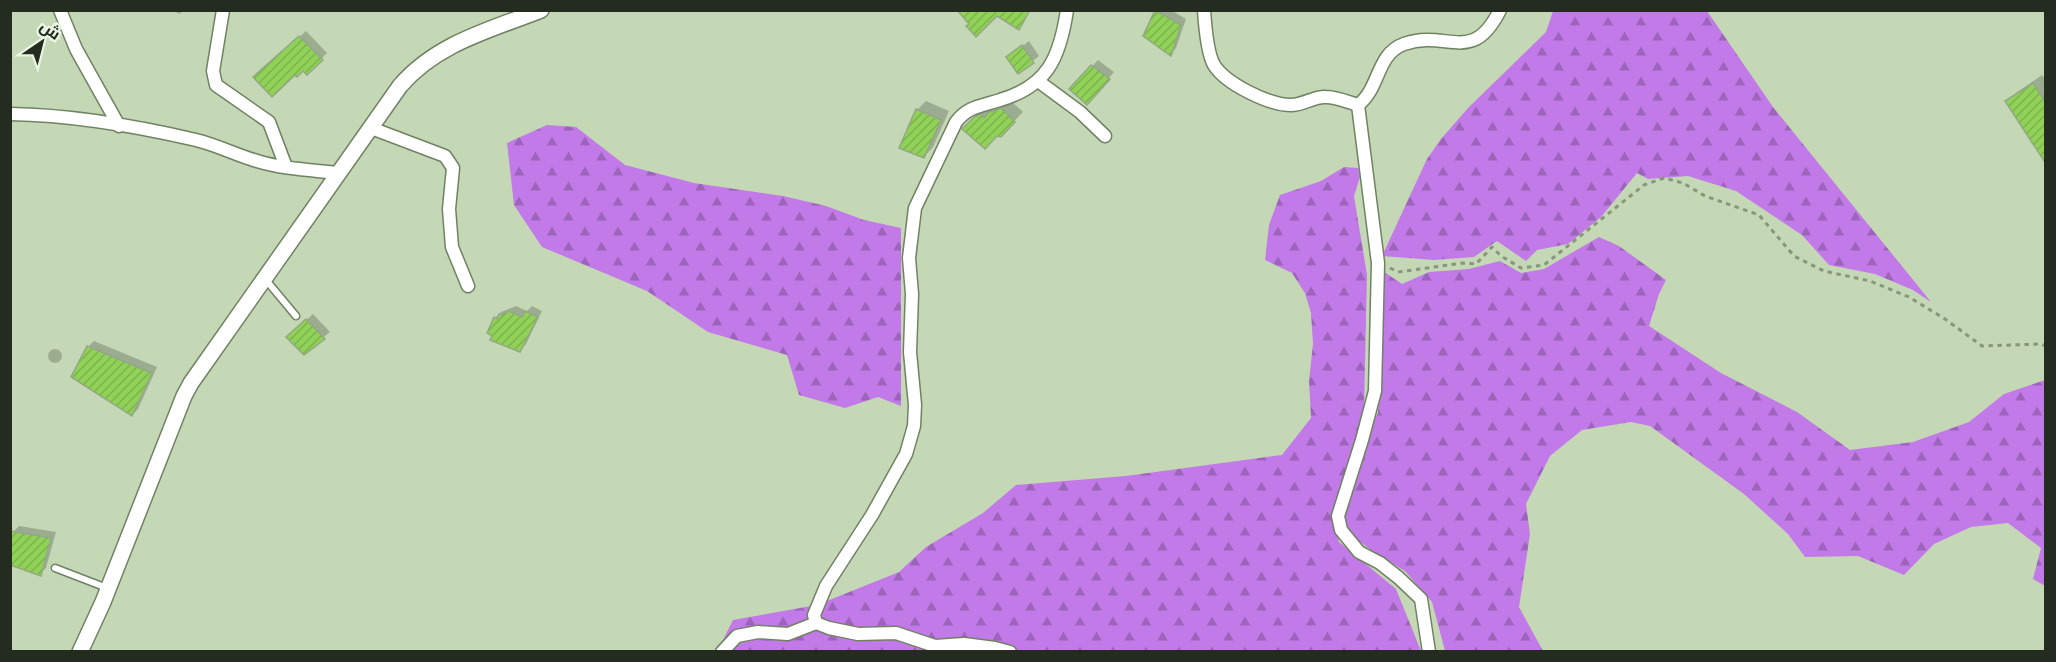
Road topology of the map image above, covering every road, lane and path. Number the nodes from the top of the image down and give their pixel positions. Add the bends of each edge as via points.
1 (60, 10) edge
2 (223, 10) edge
3 (541, 10) edge
4 (1067, 10) edge
5 (1204, 10) edge
6 (1500, 10) edge
7 (1038, 81) junction
8 (1358, 105) junction
9 (10, 114) edge
10 (118, 126) junction
11 (371, 128) junction
12 (1104, 136) dead end
13 (286, 167) junction
14 (338, 173) junction
15 (1378, 263) junction
16 (263, 278) junction
17 (468, 286) dead end
18 (296, 316) dead end
19 (2046, 346) edge
20 (55, 568) dead end
21 (109, 588) junction
22 (816, 623) junction
23 (80, 651) edge
24 (722, 651) edge
25 (1010, 651) edge
26 (1428, 651) edge

1 - 10 street via 76,49
2 - 13 street via 213,80 269,122
3 - 11 street via 434,55 412,73
4 - 7 street via 1052,64
5 - 8 street via 1214,65 1247,91 1288,105 1328,97
6 - 8 street via 1487,33 1473,42 1414,42 1392,50 1370,93
7 - 12 street via 1080,112
7 - 22 street via 1018,94 963,113 915,208 909,258 914,426 906,454 826,586 814,615
8 - 15 street
9 - 10 street via 55,115
10 - 13 street via 195,139
11 - 14 street
11 - 17 street via 446,156 453,168 449,209 452,247
13 - 14 street
14 - 16 street
15 - 19 path via 1398,272 1476,264 1492,247 1521,268 1544,265 1644,185 1664,178 1759,215 1794,256 1824,272 1870,281 1909,297 1982,346
15 - 26 street via 1375,391 1338,516 1341,530 1359,552 1394,573 1421,599
16 - 18 lane
16 - 21 street via 184,396
20 - 21 lane
21 - 23 street
22 - 24 street via 788,634 758,632 737,636
22 - 25 street via 858,634 896,633 935,646 964,644

